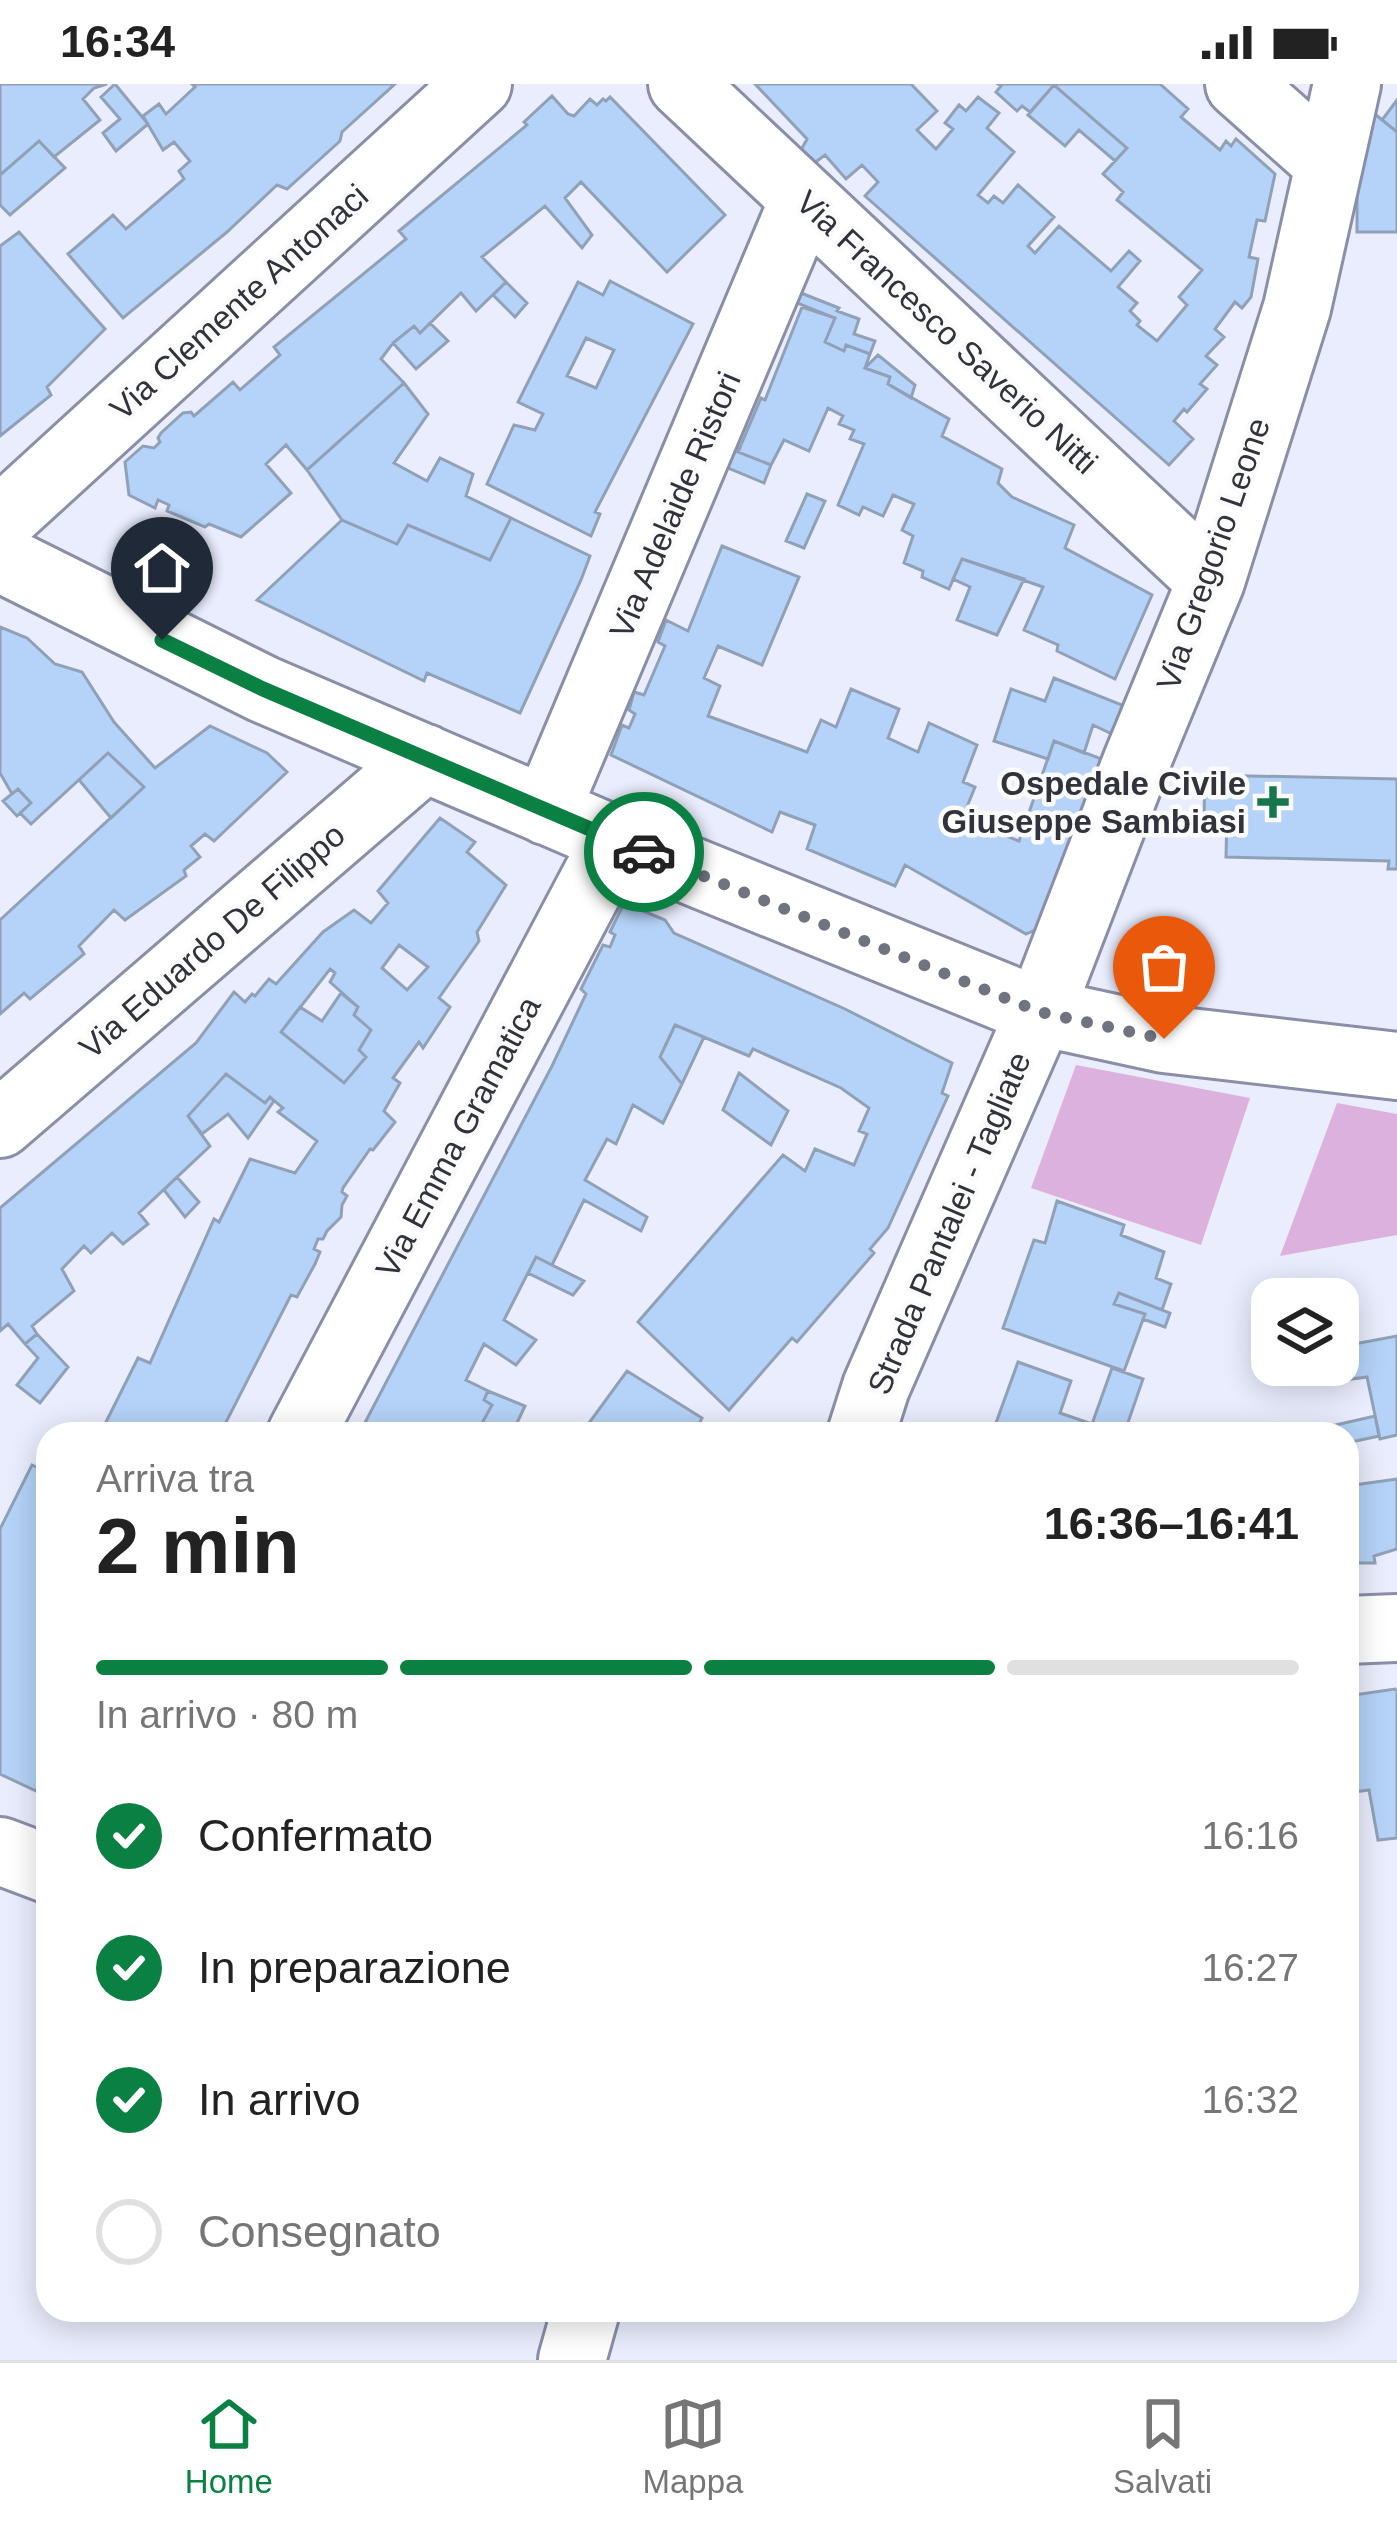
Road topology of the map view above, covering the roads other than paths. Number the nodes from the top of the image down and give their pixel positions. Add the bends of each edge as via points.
1 (478, 84) edge
2 (682, 84) edge
3 (1239, 84) edge
4 (1347, 84) edge
5 (1329, 164) junction
6 (804, 199) junction
7 (0, 520) edge
8 (0, 558) edge
9 (1211, 580) junction
10 (425, 758) junction
11 (546, 811) junction
12 (615, 840) junction
13 (1040, 1012) junction
14 (1397, 1066) edge
15 (0, 1124) edge
16 (307, 1422) edge
17 (865, 1422) edge
18 (1397, 1628) edge
19 (1359, 1630) edge
20 (0, 1851) edge
21 (36, 1864) edge
22 (583, 2322) edge
23 (572, 2360) edge

1 - 7 street, Via Clemente Antonaci
2 - 6 street, Via Francesco Saverio Nitti
3 - 5 street
4 - 5 street, Via Gregorio Leone
5 - 9 street, Via Gregorio Leone via 1297,308
6 - 9 street, Via Francesco Saverio Nitti
6 - 11 street, Via Adelaide Ristori
8 - 10 street via 263,689
9 - 13 street, Via Gregorio Leone
10 - 11 street
10 - 15 street, Via Eduardo De Filippo
11 - 12 street
12 - 13 street
12 - 16 street, Via Emma Gramatica
13 - 14 street via 1164,1039
13 - 17 street, Strada Pantalei - Tagliate
18 - 19 street
20 - 21 street
22 - 23 street

